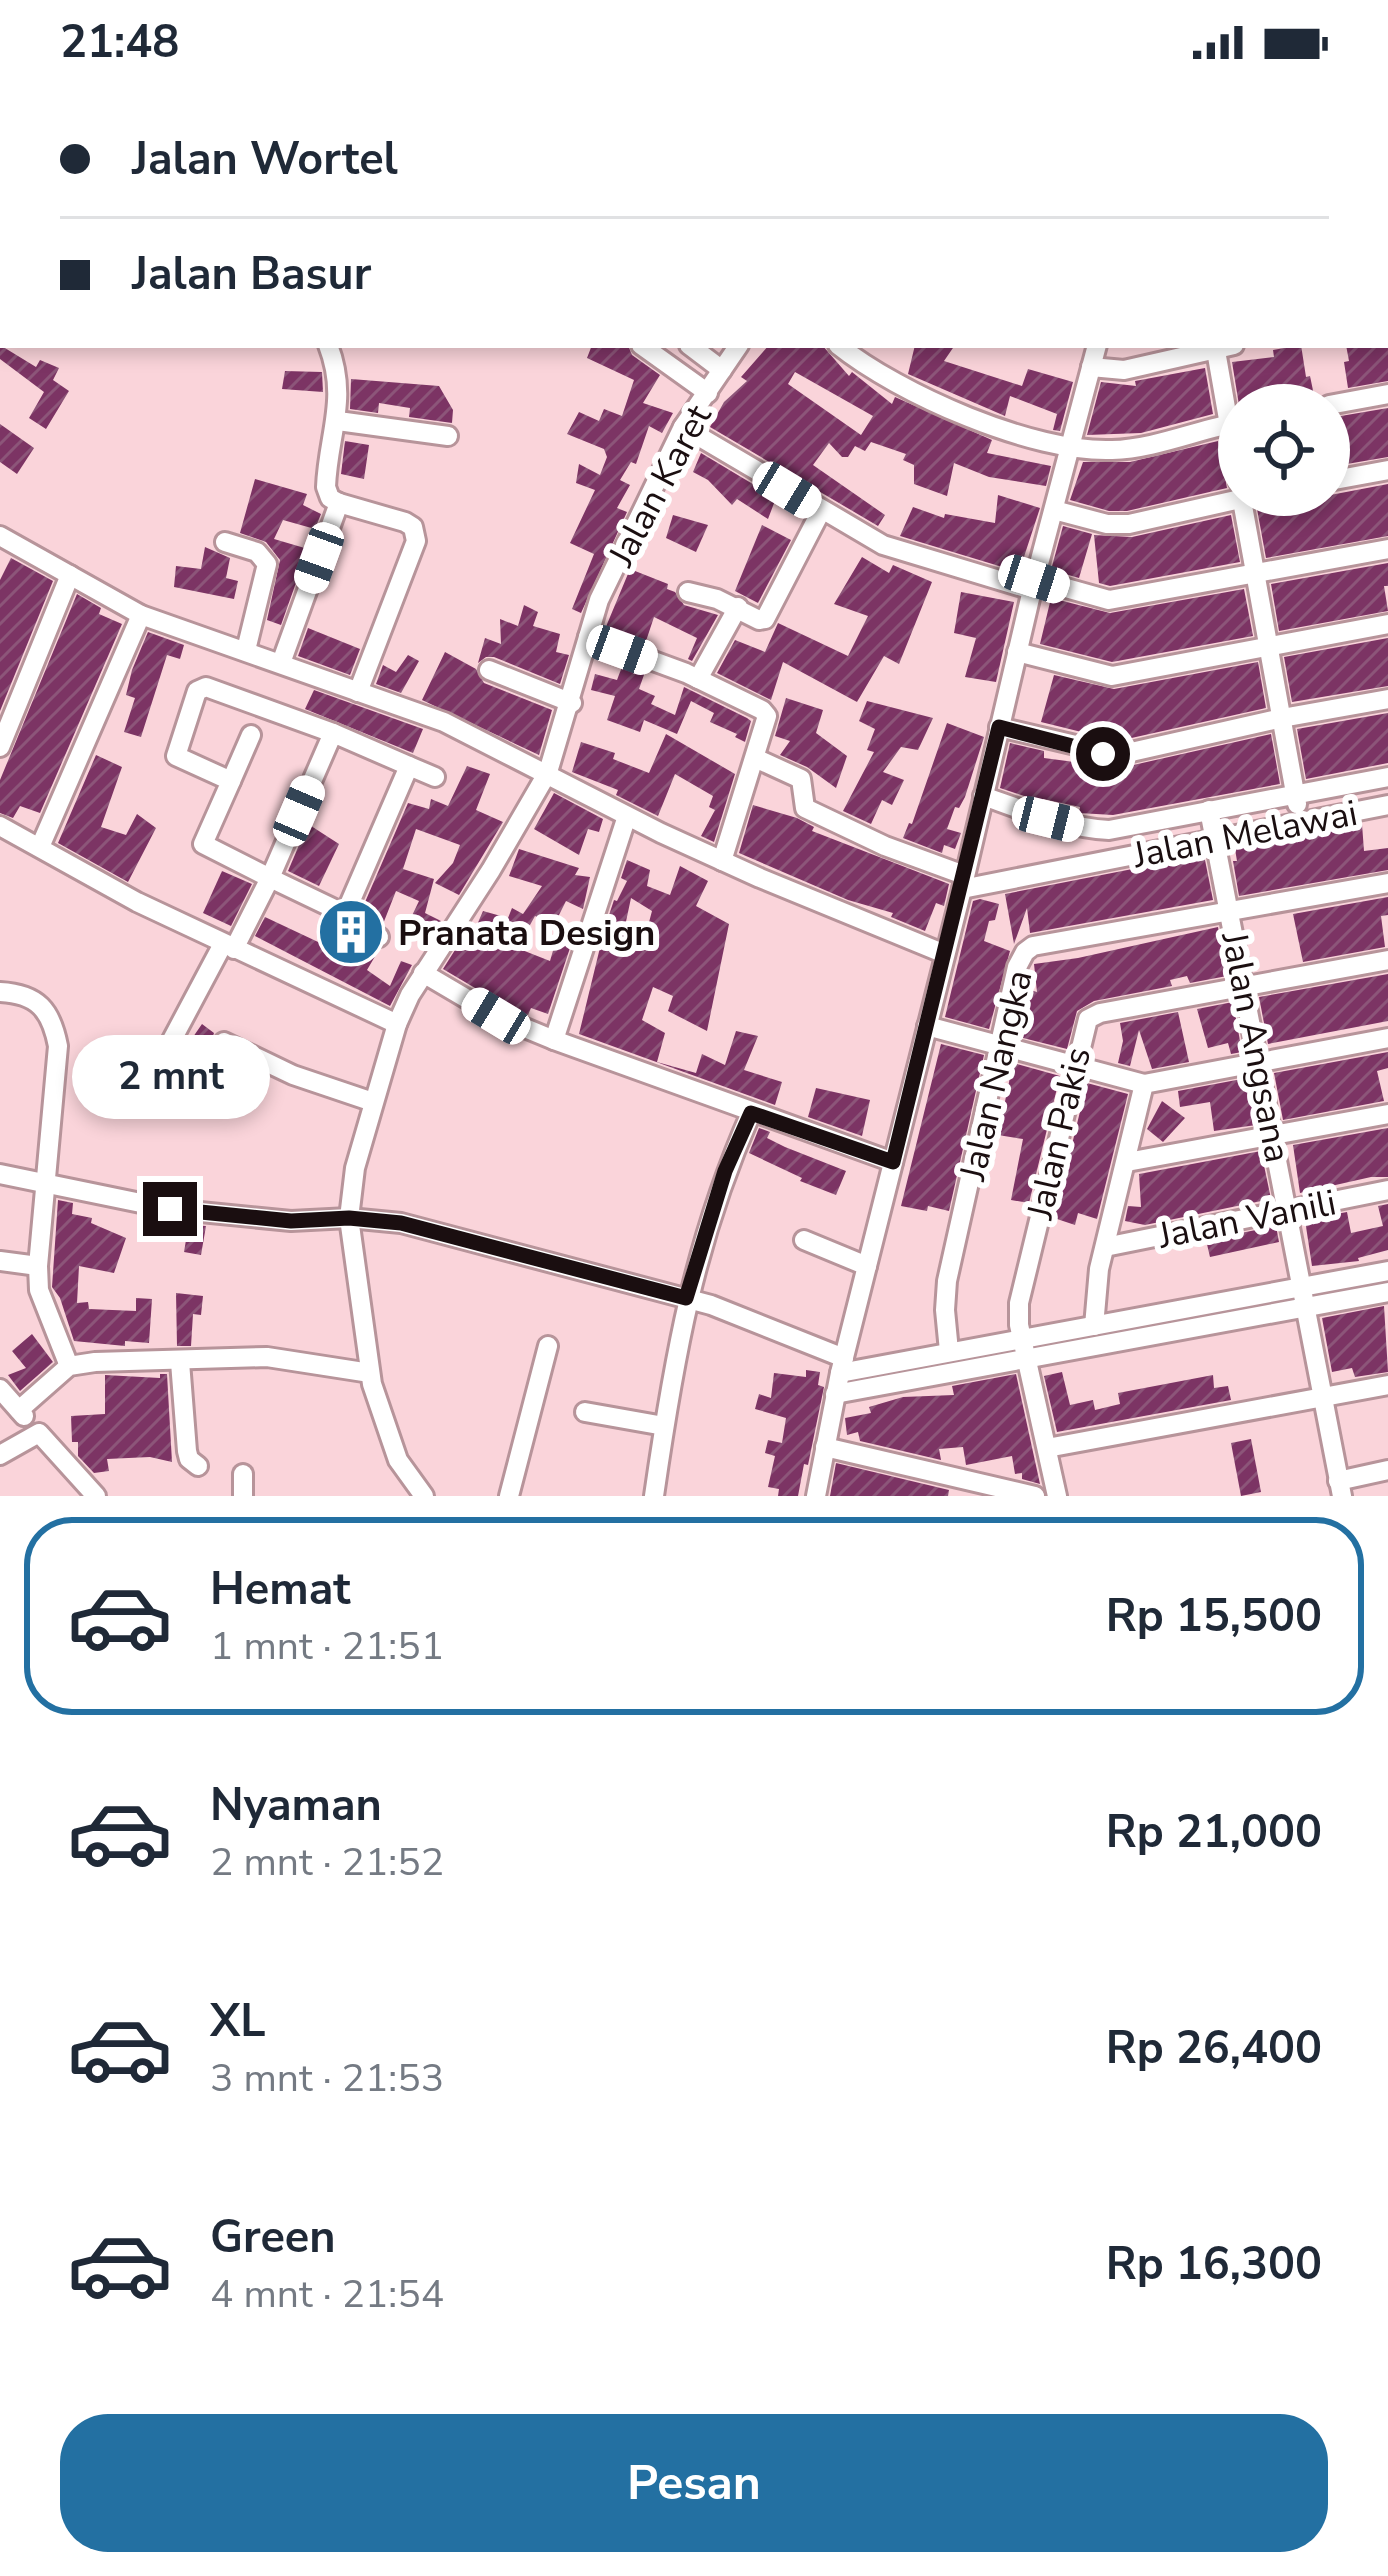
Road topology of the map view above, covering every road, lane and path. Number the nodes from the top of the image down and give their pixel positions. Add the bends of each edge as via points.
1 (645, 348) edge
2 (693, 348) edge
3 (737, 348) edge
4 (842, 348) edge
5 (1096, 348) edge
6 (1213, 348) edge
7 (1221, 348) edge
8 (330, 351) edge
9 (1091, 368) junction
10 (722, 370) junction
11 (1227, 384) edge
12 (708, 393) junction
13 (1388, 394) edge
14 (1350, 401) edge
15 (338, 421) junction
16 (683, 427) junction
17 (1218, 427) edge
18 (448, 436) dead end
19 (1071, 444) junction
20 (1388, 470) edge
21 (1350, 478) edge
22 (1218, 499) edge
23 (339, 502) junction
24 (1054, 510) junction
25 (821, 511) junction
26 (1248, 516) edge
27 (2, 542) edge
28 (225, 542) dead end
29 (1388, 549) edge
30 (1255, 571) junction
31 (70, 575) junction
32 (1033, 584) junction
33 (688, 592) dead end
34 (738, 608) junction
35 (141, 615) junction
36 (1388, 624) edge
37 (587, 637) junction
38 (1269, 646) junction
39 (246, 650) junction
40 (1017, 652) junction
41 (280, 663) junction
42 (489, 670) dead end
43 (698, 679) junction
44 (358, 692) junction
45 (1388, 699) edge
46 (572, 703) junction
47 (1282, 718) junction
48 (999, 727) junction
49 (333, 733) junction
50 (251, 735) dead end
51 (0, 747) edge
52 (755, 758) junction
53 (409, 766) junction
54 (548, 772) junction
55 (434, 777) dead end
56 (1388, 778) edge
57 (231, 781) junction
58 (1296, 794) junction
59 (983, 796) junction
60 (1388, 805) edge
61 (1209, 810) junction
62 (628, 816) junction
63 (1300, 820) junction
64 (1146, 824) junction
65 (0, 826) edge
66 (1089, 829) junction
67 (1216, 836) junction
68 (40, 847) junction
69 (1151, 852) junction
70 (722, 861) junction
71 (1089, 863) junction
72 (270, 878) junction
73 (963, 882) junction
74 (1388, 883) edge
75 (1231, 912) junction
76 (345, 914) junction
77 (380, 937) dead end
78 (228, 946) junction
79 (945, 954) junction
80 (1388, 960) edge
81 (423, 973) junction
82 (1246, 988) junction
83 (0, 992) edge
84 (397, 1024) junction
85 (927, 1026) junction
86 (1388, 1038) edge
87 (554, 1040) junction
88 (224, 1042) dead end
89 (1000, 1044) junction
90 (165, 1053) dead end
91 (1259, 1063) junction
92 (1077, 1066) junction
93 (1144, 1084) junction
94 (374, 1102) junction
95 (751, 1113) junction
96 (1388, 1114) edge
97 (1272, 1135) junction
98 (893, 1162) junction
99 (1127, 1162) junction
100 (0, 1174) edge
101 (45, 1181) junction
102 (1388, 1190) edge
103 (1288, 1208) junction
104 (349, 1218) junction
105 (804, 1240) dead end
106 (1105, 1247) junction
107 (0, 1261) edge
108 (38, 1266) junction
109 (867, 1266) junction
110 (1388, 1270) edge
111 (1303, 1285) junction
112 (1388, 1292) edge
113 (686, 1298) junction
114 (1307, 1307) junction
115 (1094, 1326) junction
116 (1022, 1337) junction
117 (548, 1346) dead end
118 (949, 1352) junction
119 (1029, 1358) junction
120 (180, 1362) junction
121 (842, 1365) junction
122 (69, 1366) junction
123 (370, 1373) junction
124 (1388, 1384) edge
125 (0, 1389) edge
126 (836, 1394) junction
127 (1322, 1398) junction
128 (20, 1410) junction
129 (585, 1412) dead end
130 (664, 1426) junction
131 (39, 1433) junction
132 (825, 1447) junction
133 (1047, 1448) junction
134 (0, 1455) edge
135 (198, 1466) dead end
136 (1388, 1470) edge
137 (243, 1474) dead end
138 (1340, 1488) edge
139 (95, 1496) edge
140 (243, 1496) edge
141 (424, 1496) edge
142 (509, 1496) edge
143 (654, 1496) edge
144 (816, 1496) edge
145 (1035, 1496) edge
146 (1057, 1496) edge

1 - 12 street
2 - 10 street
3 - 10 street, Jalan Karet
4 - 19 street via 901,387 965,415
5 - 9 street
6 - 9 street via 1124,370
7 - 11 street
8 - 15 street
9 - 19 street
10 - 12 street, Jalan Karet
12 - 16 street, Jalan Karet
13 - 14 street
15 - 18 street
15 - 23 street via 326,487
16 - 25 street
16 - 37 street, Jalan Karet
17 - 19 street via 1118,450
19 - 24 street
20 - 21 street
22 - 24 street via 1129,524
23 - 41 street
23 - 44 street via 413,526 416,541
24 - 32 street
25 - 32 street via 883,545
25 - 34 street via 765,619
26 - 30 street
27 - 31 street
28 - 39 street via 267,564
29 - 30 street
30 - 32 street via 1109,600
30 - 38 street
31 - 35 street
31 - 51 street
32 - 40 street
33 - 34 street
34 - 43 street
35 - 39 street
35 - 68 street
36 - 38 street
37 - 43 street
37 - 46 street, Jalan Karet
38 - 40 street via 1112,676
38 - 47 street
39 - 41 street
40 - 48 street
41 - 44 street
42 - 46 street
43 - 52 street via 767,716
44 - 54 street
45 - 47 street
46 - 54 street, Jalan Karet
47 - 48 street via 1118,755
47 - 58 street
48 - 59 street
49 - 53 street
49 - 57 street via 202,688 176,757
49 - 72 street
50 - 57 street
52 - 70 street
52 - 73 street via 801,779 805,808
53 - 55 street
53 - 76 street
54 - 62 street
54 - 81 street, Jalan Karet
56 - 58 street, Jalan Melawai
57 - 72 street via 203,844
58 - 61 street, Jalan Melawai
58 - 63 street
59 - 66 street, Jalan Melawai
59 - 73 street
60 - 63 street, Jalan Melawai
61 - 64 street, Jalan Melawai
61 - 67 street, Jalan Angsana
62 - 70 street
62 - 87 street
63 - 67 street, Jalan Melawai
64 - 66 street, Jalan Melawai
64 - 69 street
65 - 68 street
66 - 71 street
67 - 69 street, Jalan Melawai
67 - 75 street, Jalan Angsana
68 - 78 street
69 - 71 street, Jalan Melawai
70 - 79 street
71 - 73 street, Jalan Melawai
72 - 76 street
72 - 78 street
73 - 79 street
74 - 75 street, Jalan Nangka
75 - 82 street, Jalan Angsana
75 - 89 street, Jalan Nangka via 1033,946 1017,968
76 - 77 street
78 - 84 street
78 - 90 street
79 - 85 street
80 - 82 street, Jalan Pakis
81 - 84 street, Jalan Karet
81 - 87 street
82 - 91 street, Jalan Angsana
82 - 92 street, Jalan Pakis via 1088,1018
83 - 101 street via 23,993 53,1022 58,1046
84 - 94 street, Jalan Karet
85 - 89 street
85 - 98 street
86 - 91 street
87 - 95 street
88 - 94 street
89 - 92 street
89 - 118 street, Jalan Nangka via 947,1282
91 - 93 street
91 - 97 street, Jalan Angsana
92 - 93 street
92 - 116 street, Jalan Pakis via 1026,1268
93 - 99 street
94 - 104 street, Jalan Karet
95 - 98 street
95 - 113 street
96 - 97 street
97 - 99 street
97 - 103 street, Jalan Angsana
98 - 109 street
99 - 106 street
100 - 101 street
101 - 104 street via 170,1209
101 - 108 street
102 - 103 street, Jalan Vanili
103 - 106 street, Jalan Vanili
103 - 111 street, Jalan Angsana
104 - 113 street via 401,1223
104 - 123 street, Jalan Karet
105 - 109 street
106 - 115 street
107 - 108 street
108 - 122 street via 39,1290
109 - 121 street
110 - 111 street
111 - 114 street, Jalan Angsana
111 - 115 street
112 - 114 street
113 - 121 street
113 - 130 street
114 - 119 street
114 - 127 street, Jalan Angsana
115 - 116 street
116 - 118 street
116 - 119 street
117 - 142 street
118 - 121 street
119 - 126 street
119 - 133 street
120 - 122 street
120 - 123 street via 267,1357
120 - 135 street via 187,1451
121 - 126 street
122 - 128 street
123 - 141 street, Jalan Karet via 398,1460
124 - 127 street
125 - 128 street
126 - 132 street
127 - 133 street
127 - 138 street, Jalan Angsana
128 - 131 street
129 - 130 street
130 - 143 street
131 - 134 street
131 - 139 street
132 - 144 street
132 - 145 street
133 - 146 street
136 - 138 street
137 - 140 street

